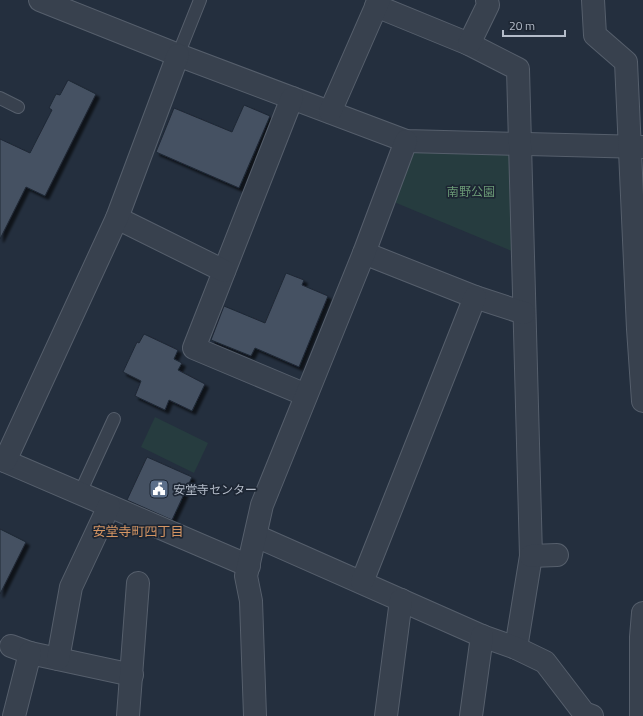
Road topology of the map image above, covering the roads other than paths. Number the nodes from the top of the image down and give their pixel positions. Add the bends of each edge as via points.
1 (40, 0) edge
2 (200, 0) edge
3 (487, 0) edge
4 (593, 0) edge
5 (377, 3) edge
6 (469, 44) junction
7 (178, 55) junction
8 (0, 98) edge
9 (292, 98) junction
10 (18, 107) dead end
11 (330, 112) junction
12 (406, 141) junction
13 (520, 144) junction
14 (637, 147) edge
15 (116, 218) junction
16 (638, 243) edge
17 (364, 253) junction
18 (224, 270) junction
19 (475, 297) junction
20 (524, 313) junction
21 (640, 328) edge
22 (306, 395) junction
23 (643, 401) edge
24 (114, 419) dead end
25 (3, 460) edge
26 (80, 494) junction
27 (109, 506) junction
28 (256, 536) junction
29 (557, 555) dead end
30 (531, 556) junction
31 (249, 566) junction
32 (362, 582) junction
33 (138, 583) dead end
34 (400, 600) junction
35 (643, 613) edge
36 (482, 636) junction
37 (642, 637) edge
38 (516, 648) junction
39 (58, 659) junction
40 (132, 675) junction
41 (14, 716) edge
42 (128, 716) edge
43 (255, 716) edge
44 (386, 716) edge
45 (471, 716) edge
46 (592, 716) edge
47 (641, 716) edge

1 - 7 street
2 - 7 lane
3 - 6 street via 488,5
4 - 14 street via 595,35 626,62
5 - 6 street
5 - 11 street
6 - 13 street via 518,69
7 - 9 street
7 - 15 street
8 - 10 lane
9 - 11 street
9 - 18 street
11 - 12 street
12 - 13 street
12 - 17 street
13 - 14 street
13 - 20 street
14 - 16 street
15 - 18 street
15 - 25 street
16 - 21 street
17 - 19 street
17 - 22 street
18 - 22 street via 194,348
19 - 20 street
19 - 32 street
20 - 30 street
21 - 23 street
22 - 28 street via 262,505
24 - 26 lane
25 - 26 street
26 - 27 street
27 - 31 street
27 - 39 street via 71,588
28 - 31 street
28 - 32 street
29 - 30 street
30 - 38 street
31 - 43 street via 246,576 251,600
32 - 34 street
33 - 40 street
34 - 36 street
34 - 44 street
35 - 37 street
36 - 38 street
36 - 45 street
37 - 47 street
38 - 46 street via 545,662 584,713
39 - 40 street
39 - 41 street via 21,650
40 - 42 street

